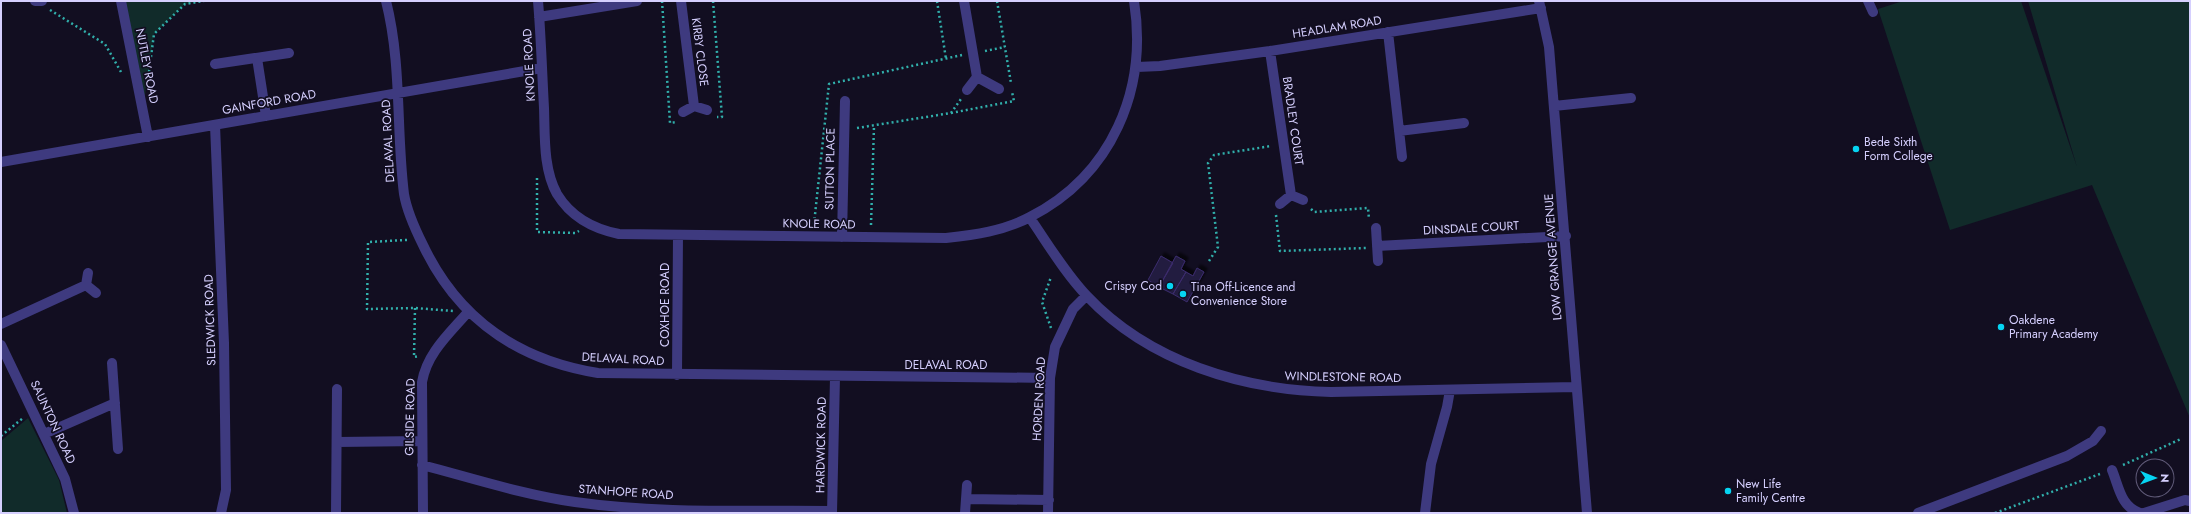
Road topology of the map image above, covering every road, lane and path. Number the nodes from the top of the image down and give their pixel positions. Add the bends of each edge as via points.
1 (36, 1) edge
2 (42, 1) edge
3 (121, 1) edge
4 (204, 1) edge
5 (386, 1) edge
6 (538, 1) edge
7 (637, 1) edge
8 (681, 1) edge
9 (937, 1) edge
10 (964, 1) edge
11 (1134, 1) edge
12 (1868, 1) edge
13 (1540, 4) edge
14 (1873, 12) dead end
15 (539, 17) junction
16 (1388, 32) junction
17 (1005, 47) dead end
18 (1270, 51) junction
19 (289, 53) dead end
20 (973, 53) junction
21 (257, 58) junction
22 (946, 59) junction
23 (215, 64) dead end
24 (1137, 67) junction
25 (542, 68) junction
26 (124, 77) dead end
27 (978, 77) junction
28 (148, 80) dead end
29 (999, 89) dead end
30 (967, 90) joint
31 (399, 93) junction
32 (1631, 98) dead end
33 (845, 102) dead end
34 (694, 106) junction
35 (1554, 106) junction
36 (707, 110) dead end
37 (683, 112) dead end
38 (266, 116) junction
39 (1464, 123) dead end
40 (215, 125) junction
41 (874, 126) junction
42 (844, 130) junction
43 (1399, 131) junction
44 (148, 137) junction
45 (1284, 145) junction
46 (1402, 157) dead end
47 (1, 162) edge
48 (550, 177) junction
49 (1291, 195) junction
50 (1303, 200) joint
51 (1280, 204) joint
52 (1030, 218) junction
53 (590, 225) junction
54 (1376, 228) joint
55 (678, 235) junction
56 (1566, 236) junction
57 (813, 237) junction
58 (842, 237) junction
59 (871, 237) junction
60 (420, 239) junction
61 (1377, 247) junction
62 (1209, 261) dead end
63 (1378, 261) dead end
64 (88, 273) dead end
65 (1051, 278) dead end
66 (86, 285) junction
67 (96, 293) dead end
68 (1086, 296) junction
69 (415, 308) junction
70 (468, 312) junction
71 (1, 324) edge
72 (1057, 341) junction
73 (1, 345) edge
74 (431, 354) junction
75 (112, 363) dead end
76 (677, 374) junction
77 (835, 377) junction
78 (1050, 378) junction
79 (1576, 386) junction
80 (337, 389) dead end
81 (1450, 390) junction
82 (115, 403) junction
83 (33, 410) junction
84 (2101, 431) dead end
85 (44, 434) junction
86 (1, 436) edge
87 (2182, 439) dead end
88 (422, 441) junction
89 (337, 442) junction
90 (118, 449) dead end
91 (422, 465) junction
92 (2112, 470) junction
93 (967, 485) dead end
94 (966, 500) junction
95 (1049, 500) junction
96 (2190, 501) edge
97 (832, 512) edge
98 (74, 513) edge
99 (220, 513) edge
100 (336, 513) edge
101 (423, 513) edge
102 (965, 513) edge
103 (1048, 513) edge
104 (1425, 513) edge
105 (1587, 513) edge
106 (1918, 513) edge
107 (1995, 513) edge
108 (2140, 513) edge
109 (2144, 513) edge

1 - 2 street
1 - 26 path via 106,44
3 - 44 street, NUTLEY ROAD
4 - 28 path via 185,4 154,34
5 - 31 street, DELAVAL ROAD
6 - 15 street, KNOLE ROAD
7 - 15 street
8 - 34 street, KIRBY CLOSE
9 - 22 path
10 - 20 street
11 - 24 street, KNOLE ROAD via 1138,27
12 - 14 street
13 - 16 street, HEADLAM ROAD
13 - 35 street, LOW GRANGE AVENUE via 1549,47
15 - 25 street, KNOLE ROAD
16 - 18 street, HEADLAM ROAD
16 - 43 street
17 - 20 path
18 - 24 street, HEADLAM ROAD
18 - 45 street, BRADLEY COURT
19 - 21 street
20 - 22 path
20 - 27 street
21 - 23 street
21 - 38 street
22 - 57 path via 829,84
24 - 52 street, KNOLE ROAD via 1131,94 1122,116 1099,158 1086,176 1069,191
25 - 31 street, GAINFORD ROAD
25 - 48 street, KNOLE ROAD
27 - 29 street
27 - 30 street
30 - 41 path via 951,113
31 - 38 street, GAINFORD ROAD
31 - 60 street, DELAVAL ROAD via 404,194 410,218
32 - 35 street
33 - 42 street, SUTTON PLACE
34 - 36 street
34 - 37 street
35 - 56 street, LOW GRANGE AVENUE
38 - 40 street, GAINFORD ROAD
39 - 43 street
40 - 44 street, GAINFORD ROAD
40 - 99 street, SLEDWICK ROAD via 224,335 226,459 226,490
41 - 42 path
41 - 59 path
42 - 58 street, SUTTON PLACE
43 - 46 street
44 - 47 street, GAINFORD ROAD
45 - 49 street, BRADLEY COURT
45 - 62 path via 1214,155 1208,163 1218,247
48 - 53 street, KNOLE ROAD via 557,194 567,207
48 - 53 path via 536,177 537,232 575,233
49 - 50 street
49 - 51 street
50 - 54 path via 1314,212 1368,208 1370,227
51 - 61 path via 1274,204 1280,251
52 - 59 street, KNOLE ROAD via 980,234 946,238
52 - 68 street, WINDLESTONE ROAD
53 - 55 street, KNOLE ROAD via 619,234
54 - 61 street
55 - 57 street, KNOLE ROAD
55 - 76 street, COXHOE ROAD
56 - 61 street, DINSDALE COURT
56 - 79 street, LOW GRANGE AVENUE
57 - 58 street, KNOLE ROAD
58 - 59 street, KNOLE ROAD
60 - 69 path via 368,242 367,309
60 - 70 street, DELAVAL ROAD via 443,282
61 - 63 street
64 - 66 street
65 - 72 path via 1042,302 1049,326
66 - 67 street
66 - 71 street
68 - 72 street, HORDEN ROAD via 1073,309
68 - 81 street, WINDLESTONE ROAD via 1123,329 1147,343 1205,370 1236,380 1298,392
69 - 70 path
69 - 74 path via 414,357
70 - 74 street, GILSIDE ROAD
70 - 76 street, DELAVAL ROAD via 504,338 551,362 598,373
72 - 78 street, HORDEN ROAD
73 - 83 street, SAUNTON ROAD
74 - 88 street, GILSIDE ROAD via 424,368 422,382
75 - 82 street
76 - 77 street, DELAVAL ROAD
77 - 78 street, DELAVAL ROAD
77 - 97 street, HARDWICK ROAD
78 - 95 street, HORDEN ROAD
79 - 81 street, WINDLESTONE ROAD
79 - 105 street, LOW GRANGE AVENUE
80 - 89 street
81 - 104 street via 1431,464
82 - 85 street
82 - 90 street
83 - 85 street, SAUNTON ROAD
83 - 86 path
84 - 106 street via 2093,441 2067,456
85 - 98 street, SAUNTON ROAD via 65,479
87 - 92 path
88 - 89 street
88 - 91 street, GILSIDE ROAD
89 - 100 street
91 - 97 street, STANHOPE ROAD via 574,502 665,509
91 - 101 street, GILSIDE ROAD
92 - 107 path
92 - 108 street via 2125,503 2131,510
93 - 94 street
94 - 95 street
94 - 102 street
95 - 103 street, HORDEN ROAD
96 - 109 street via 2184,500

